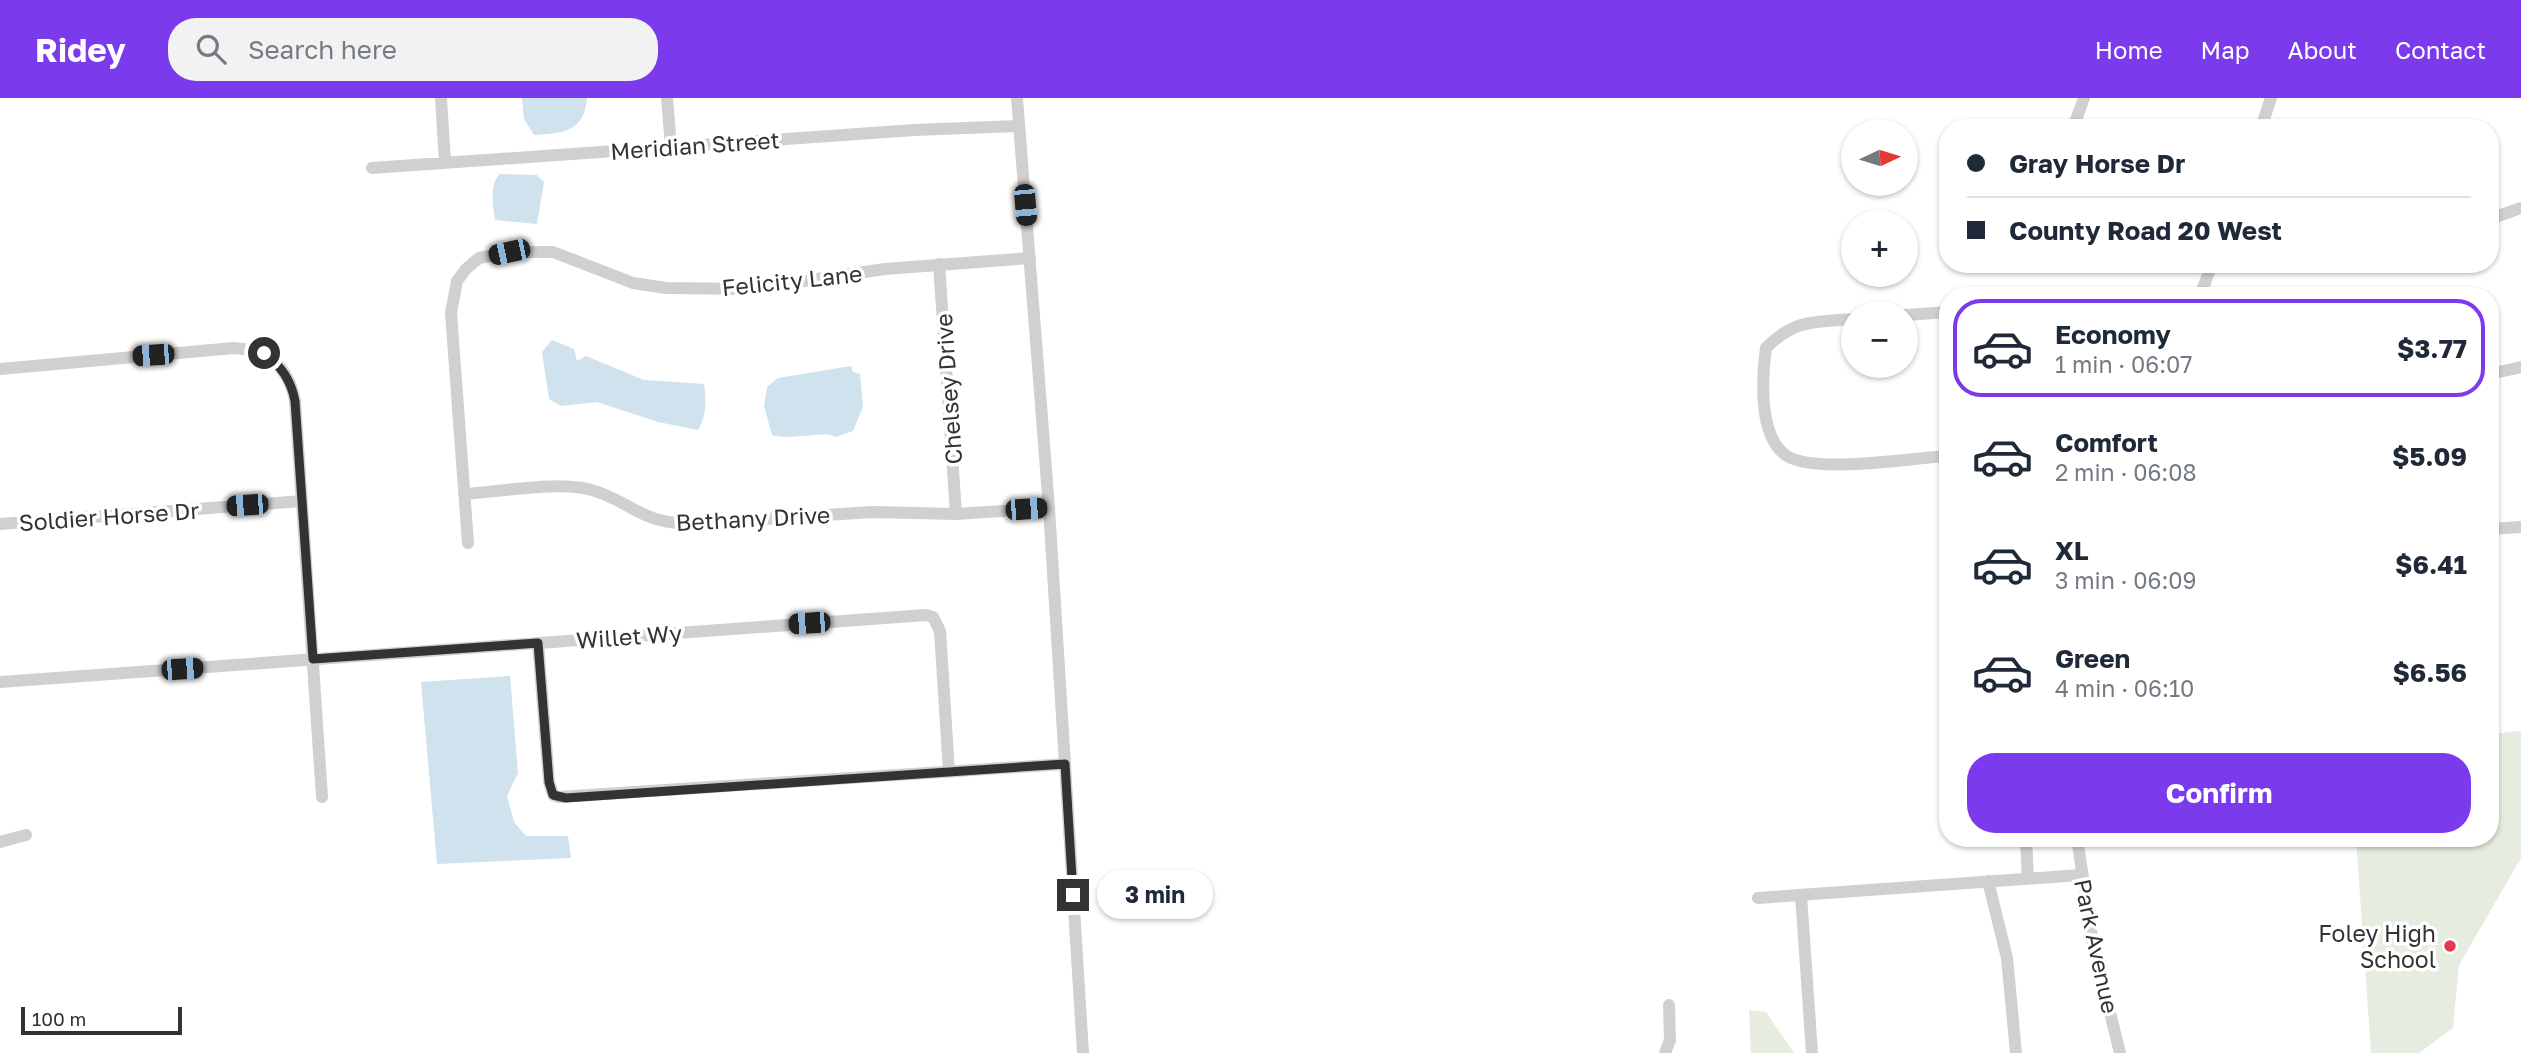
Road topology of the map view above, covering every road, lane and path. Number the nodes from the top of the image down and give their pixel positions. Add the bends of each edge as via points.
1 (441, 98) edge
2 (667, 98) edge
3 (1017, 98) edge
4 (2084, 98) edge
5 (2271, 98) edge
6 (2076, 119) edge
7 (2264, 119) edge
8 (1019, 126) junction
9 (671, 147) junction
10 (445, 162) junction
11 (372, 167) dead end
12 (2521, 208) edge
13 (2499, 216) edge
14 (1030, 258) junction
15 (939, 264) junction
16 (1939, 313) edge
17 (1918, 314) edge
18 (1841, 320) edge
19 (2521, 367) edge
20 (0, 369) edge
21 (2499, 372) edge
22 (1939, 457) edge
23 (464, 494) junction
24 (302, 501) junction
25 (1049, 508) junction
26 (956, 514) junction
27 (0, 524) edge
28 (2521, 527) edge
29 (2499, 528) edge
30 (468, 543) dead end
31 (538, 643) junction
32 (313, 659) junction
33 (0, 682) edge
34 (1065, 764) junction
35 (949, 772) junction
36 (322, 797) dead end
37 (26, 835) dead end
38 (0, 842) edge
39 (2026, 847) edge
40 (2078, 847) edge
41 (2081, 875) junction
42 (2028, 878) junction
43 (1988, 881) junction
44 (1801, 895) junction
45 (1758, 898) dead end
46 (1669, 1004) dead end
47 (1083, 1053) edge
48 (1665, 1053) edge
49 (1812, 1053) edge
50 (2016, 1053) edge
51 (2120, 1053) edge

1 - 10 street
2 - 9 street
3 - 8 street
4 - 6 street
5 - 7 street
8 - 9 street, Meridian Street
8 - 14 street
9 - 10 street, Meridian Street
10 - 11 street, Meridian Street
12 - 13 street
14 - 15 street, Felicity Lane
14 - 25 street
15 - 23 street, Felicity Lane via 749,289 666,288 633,283 553,252 509,252 479,258 457,281 451,313
15 - 26 street, Chelsey Drive
16 - 17 street
18 - 22 street via 1789,327 1772,335 1766,348 1768,427 1780,459 1815,465
19 - 21 street
20 - 24 street via 234,348 264,353 282,368 293,390
23 - 26 street, Bethany Drive via 577,488 597,491 659,522 687,524 872,512
23 - 30 street, Felicity Lane
24 - 27 street, Soldier Horse Dr
24 - 32 street
25 - 26 street, Bethany Drive
25 - 34 street
28 - 29 street
31 - 32 street, Willet Wy
31 - 35 street via 549,782 558,797
31 - 35 street, Willet Wy via 933,617 940,631
32 - 33 street, Willet Wy
32 - 36 street
34 - 35 street
34 - 47 street
37 - 38 street
39 - 42 street
40 - 41 street, Park Avenue
41 - 42 street
41 - 51 street, Park Avenue
42 - 43 street
43 - 44 street
43 - 50 street via 2007,958
44 - 45 street
44 - 49 street
46 - 48 street via 1670,1040

